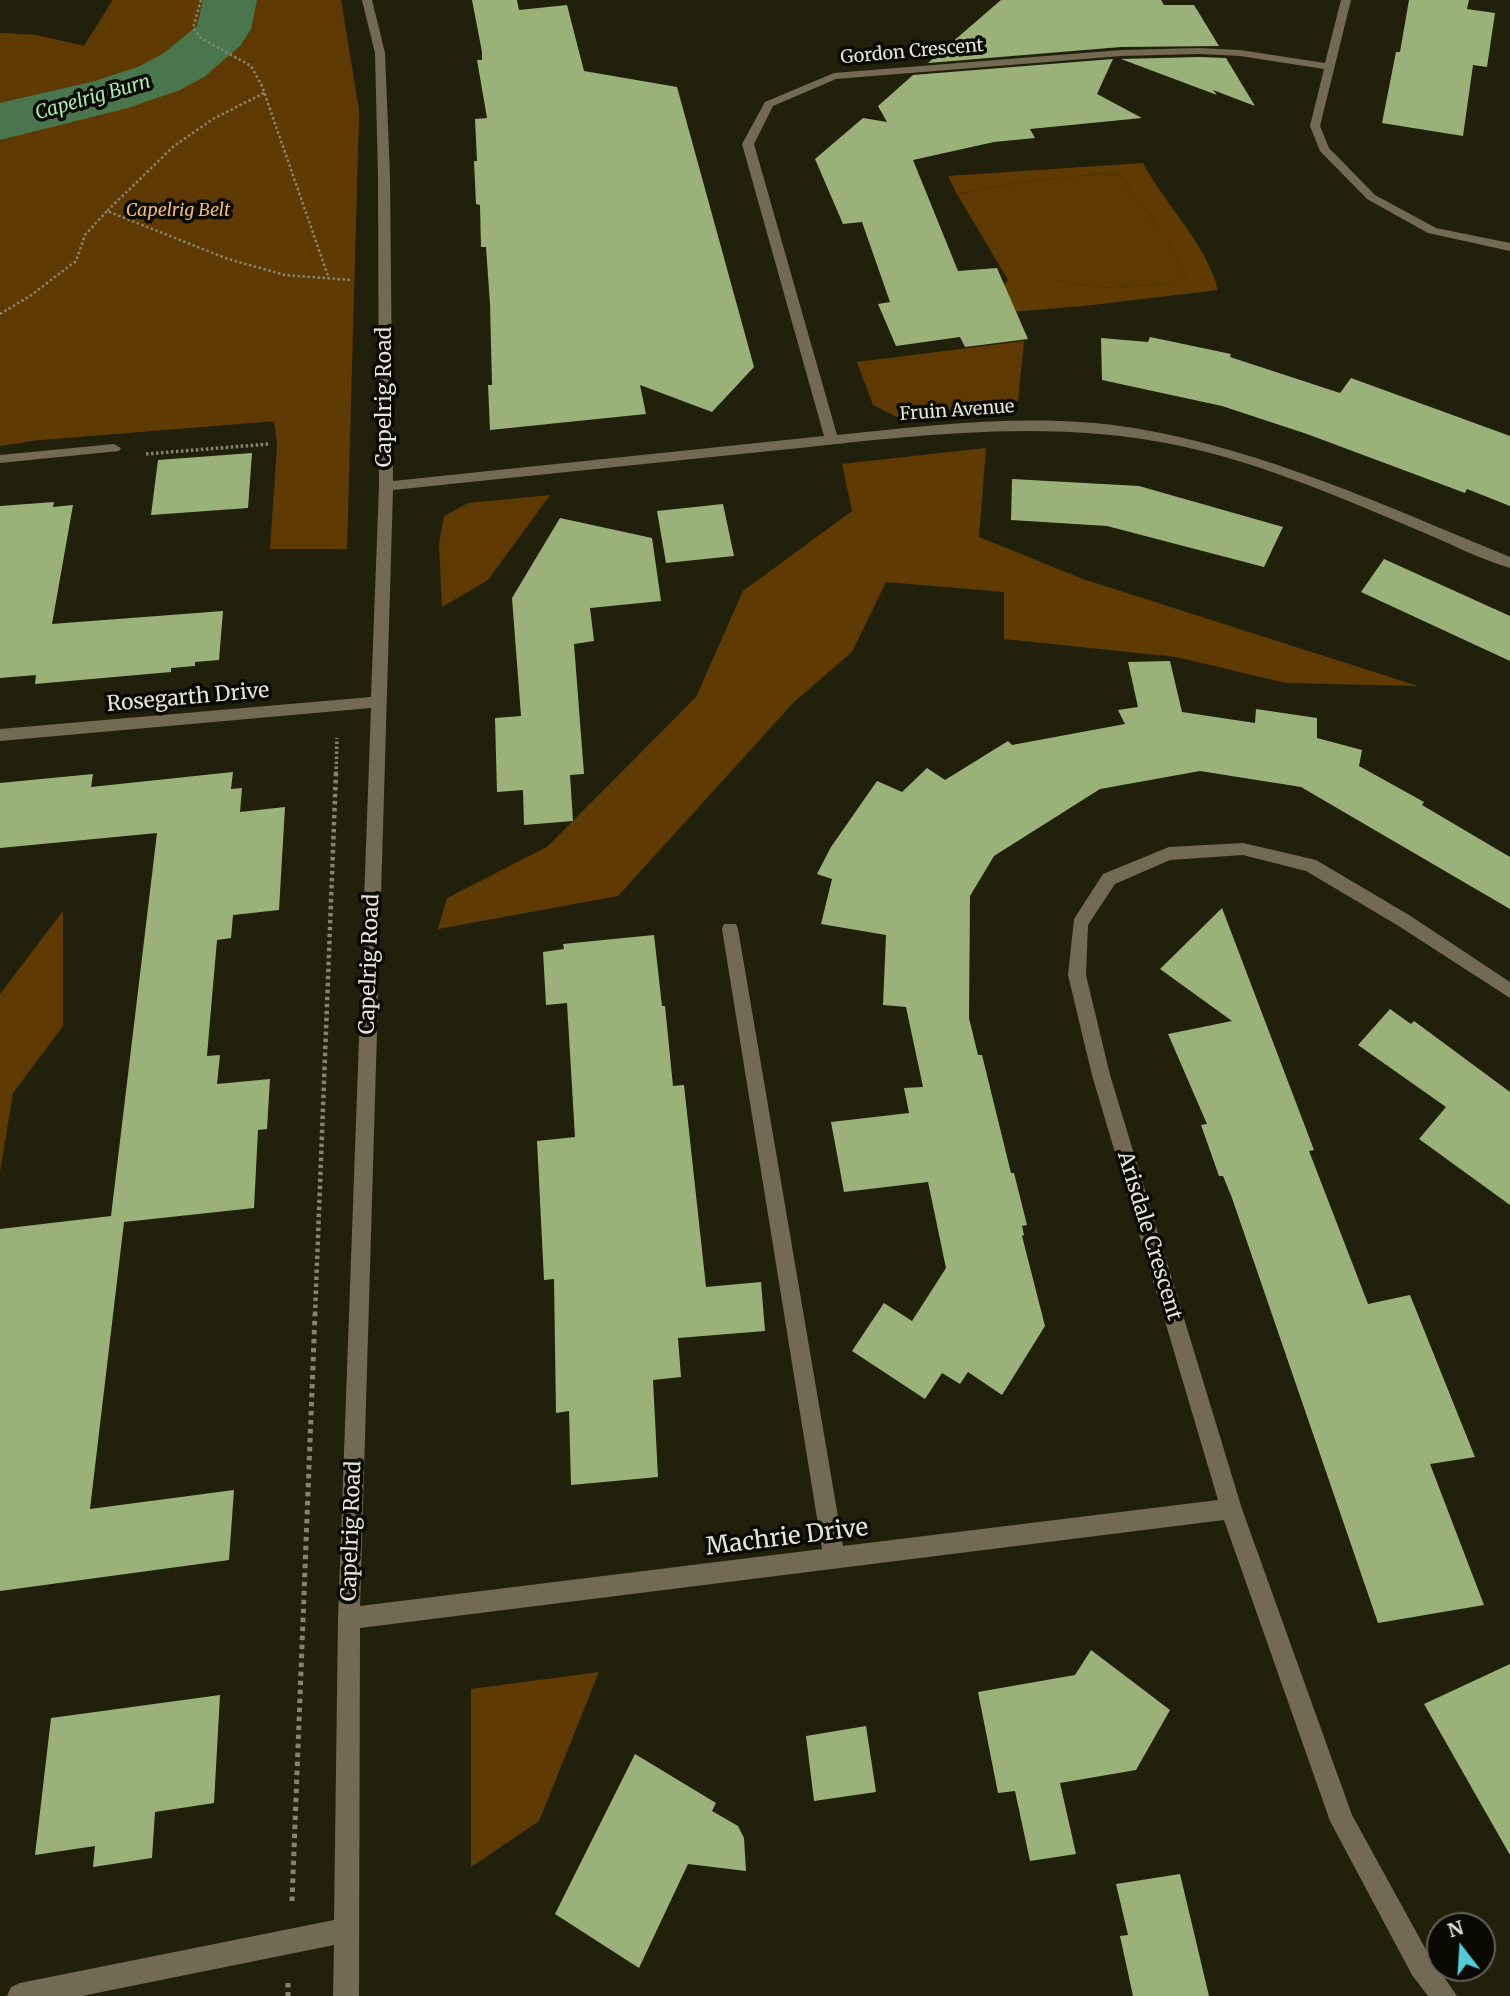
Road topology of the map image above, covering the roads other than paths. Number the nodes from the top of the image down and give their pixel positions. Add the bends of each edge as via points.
1 (367, 0) edge
2 (1346, 0) edge
3 (1330, 67) junction
4 (1510, 247) edge
5 (832, 440) junction
6 (114, 447) road end
7 (0, 459) edge
8 (386, 486) junction
9 (1510, 563) edge
10 (379, 702) junction
11 (0, 735) edge
12 (730, 929) dead end
13 (1510, 991) edge
14 (1231, 1509) junction
15 (834, 1559) junction
16 (349, 1618) junction
17 (346, 1930) junction
18 (20, 1996) edge
19 (346, 1996) edge
20 (1444, 1996) edge

1 - 8 street, Capelrig Road via 380,53
2 - 3 street
3 - 4 street via 1315,126 1324,149 1371,197 1432,231
3 - 5 street, Gordon Crescent via 1240,53 1121,53 834,76 769,104 748,144
5 - 8 street, Fruin Avenue
5 - 9 street, Fruin Avenue via 1035,424 1178,441 1264,465
6 - 7 street
8 - 10 street, Capelrig Road
10 - 11 street, Rosegarth Drive
10 - 16 street, Capelrig Road
12 - 15 street
13 - 14 street, Arisdale Crescent via 1310,865 1243,849 1169,854 1110,879 1080,924 1077,975 1101,1075
14 - 15 street, Machrie Drive
14 - 20 street, Arisdale Crescent via 1342,1821 1421,1966
15 - 16 street, Machrie Drive
16 - 17 street, Capelrig Road
17 - 18 street
17 - 19 street, Capelrig Road

